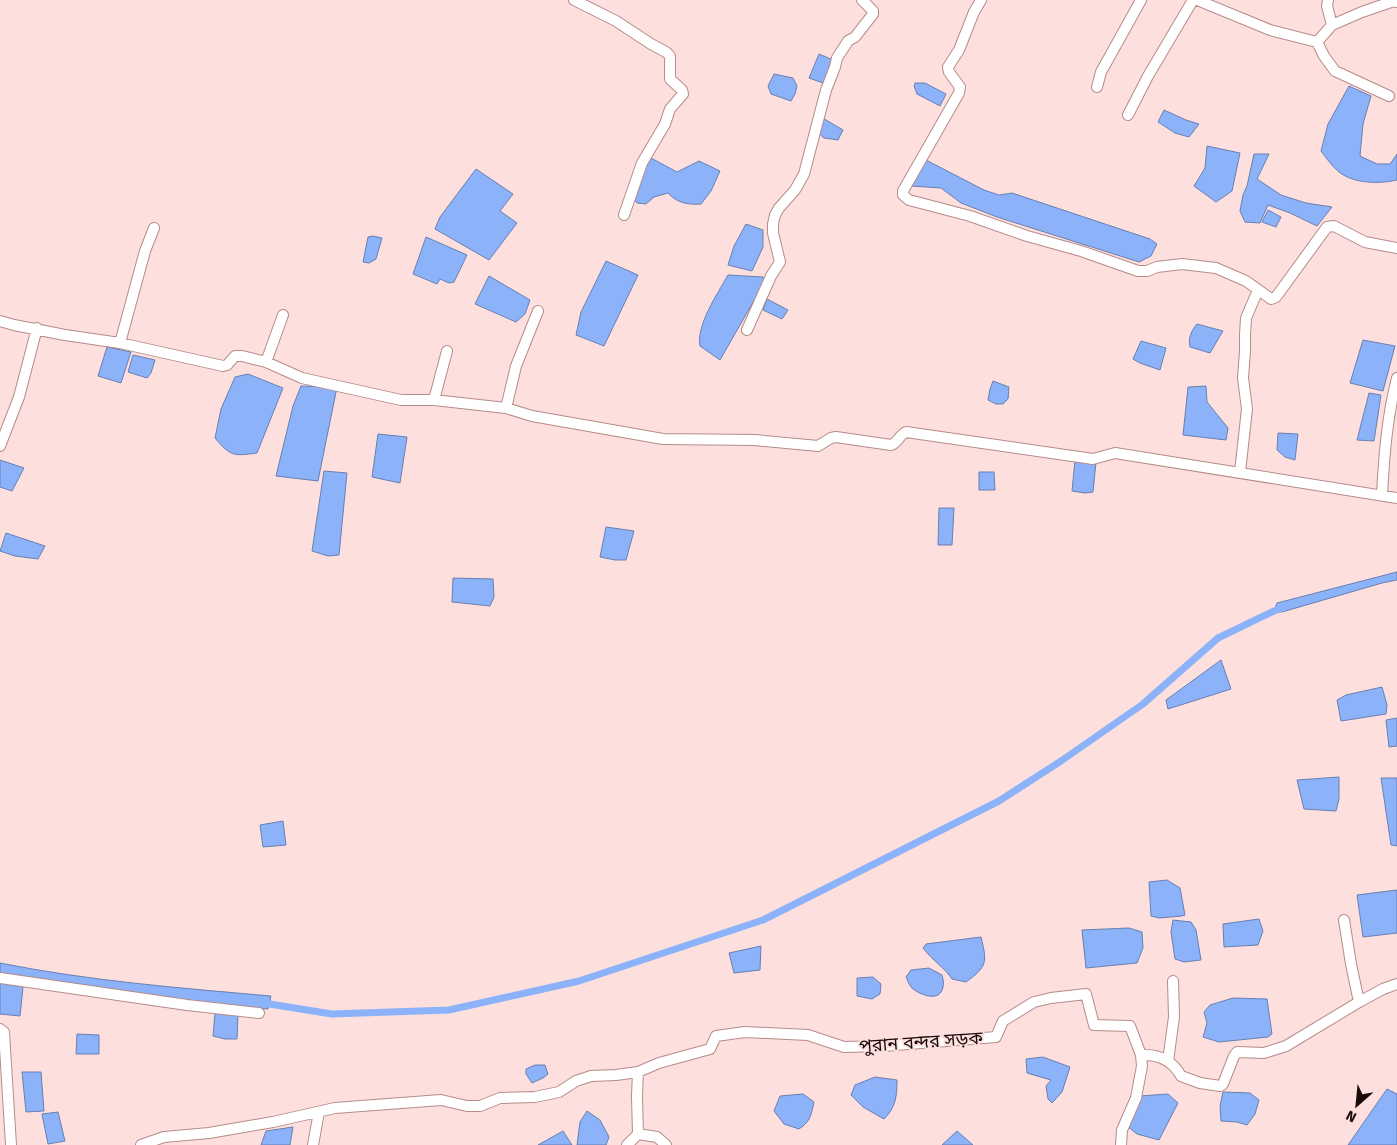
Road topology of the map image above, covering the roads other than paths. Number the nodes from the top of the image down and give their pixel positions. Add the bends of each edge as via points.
1 (574, 0) edge
2 (862, 0) edge
3 (981, 0) edge
4 (1141, 0) edge
5 (1193, 0) edge
6 (1197, 0) edge
7 (1328, 0) edge
8 (1397, 2) edge
9 (1332, 25) junction
10 (1317, 42) junction
11 (1097, 87) dead end
12 (1389, 96) dead end
13 (1128, 115) dead end
14 (624, 215) dead end
15 (154, 228) dead end
16 (1397, 248) edge
17 (1258, 290) junction
18 (538, 311) dead end
19 (283, 315) dead end
20 (0, 321) edge
21 (37, 328) junction
22 (748, 330) dead end
23 (120, 343) junction
24 (447, 351) dead end
25 (266, 362) junction
26 (1397, 378) edge
27 (434, 400) junction
28 (506, 408) junction
29 (0, 446) edge
30 (1240, 472) junction
31 (1382, 495) junction
32 (1397, 498) edge
33 (1344, 920) dead end
34 (0, 978) edge
35 (1172, 981) dead end
36 (1397, 984) edge
37 (1359, 1002) junction
38 (258, 1013) dead end
39 (0, 1029) edge
40 (1141, 1054) junction
41 (1168, 1061) junction
42 (638, 1072) junction
43 (319, 1112) junction
44 (638, 1134) junction
45 (11, 1145) edge
46 (141, 1145) edge
47 (313, 1145) edge
48 (627, 1145) edge
49 (666, 1145) edge
50 (1121, 1145) edge

1 - 14 street via 666,52 670,56 670,79 683,94 670,109 642,163
2 - 22 street via 873,14 837,58 804,174 779,208 773,224 780,262
3 - 17 street via 948,67 948,72 960,87 959,93 903,196 1138,270 1182,264 1216,268
4 - 11 street via 1101,72
5 - 13 street
6 - 10 street via 1270,30
7 - 9 street
8 - 9 street
9 - 10 street
10 - 12 street via 1335,71
15 - 23 street
16 - 17 street via 1365,242 1330,226 1274,299
17 - 30 street via 1246,318 1243,378 1247,409
18 - 28 street via 516,366
19 - 25 street
20 - 21 street
21 - 23 street
21 - 29 street via 19,397
23 - 25 street via 223,366 235,356
24 - 27 street
25 - 27 street via 302,378 401,400
26 - 31 street via 1388,428
27 - 28 street
28 - 30 street via 532,416 663,438 755,440 818,446 836,437 891,445 906,432 1093,458 1114,453
30 - 31 street
31 - 32 street
33 - 37 street
34 - 38 street
35 - 41 street via 1174,1017
36 - 37 street
37 - 41 street via 1286,1046 1264,1053 1237,1052 1220,1086 1182,1076
39 - 45 street via 4,1032
40 - 41 street via 1156,1055
40 - 42 street, পুরান বন্দর সড়ক via 1130,1026 1094,1025 1084,994 1034,1002 1003,1021 996,1037 844,1047 808,1035 745,1032 716,1036 710,1049
40 - 50 street via 1136,1098 1122,1130
42 - 43 street via 591,1076 559,1092 536,1097 500,1098 480,1106 435,1100
42 - 44 street
43 - 46 street via 209,1133 164,1138
43 - 47 street
44 - 48 street
44 - 49 street via 657,1137

